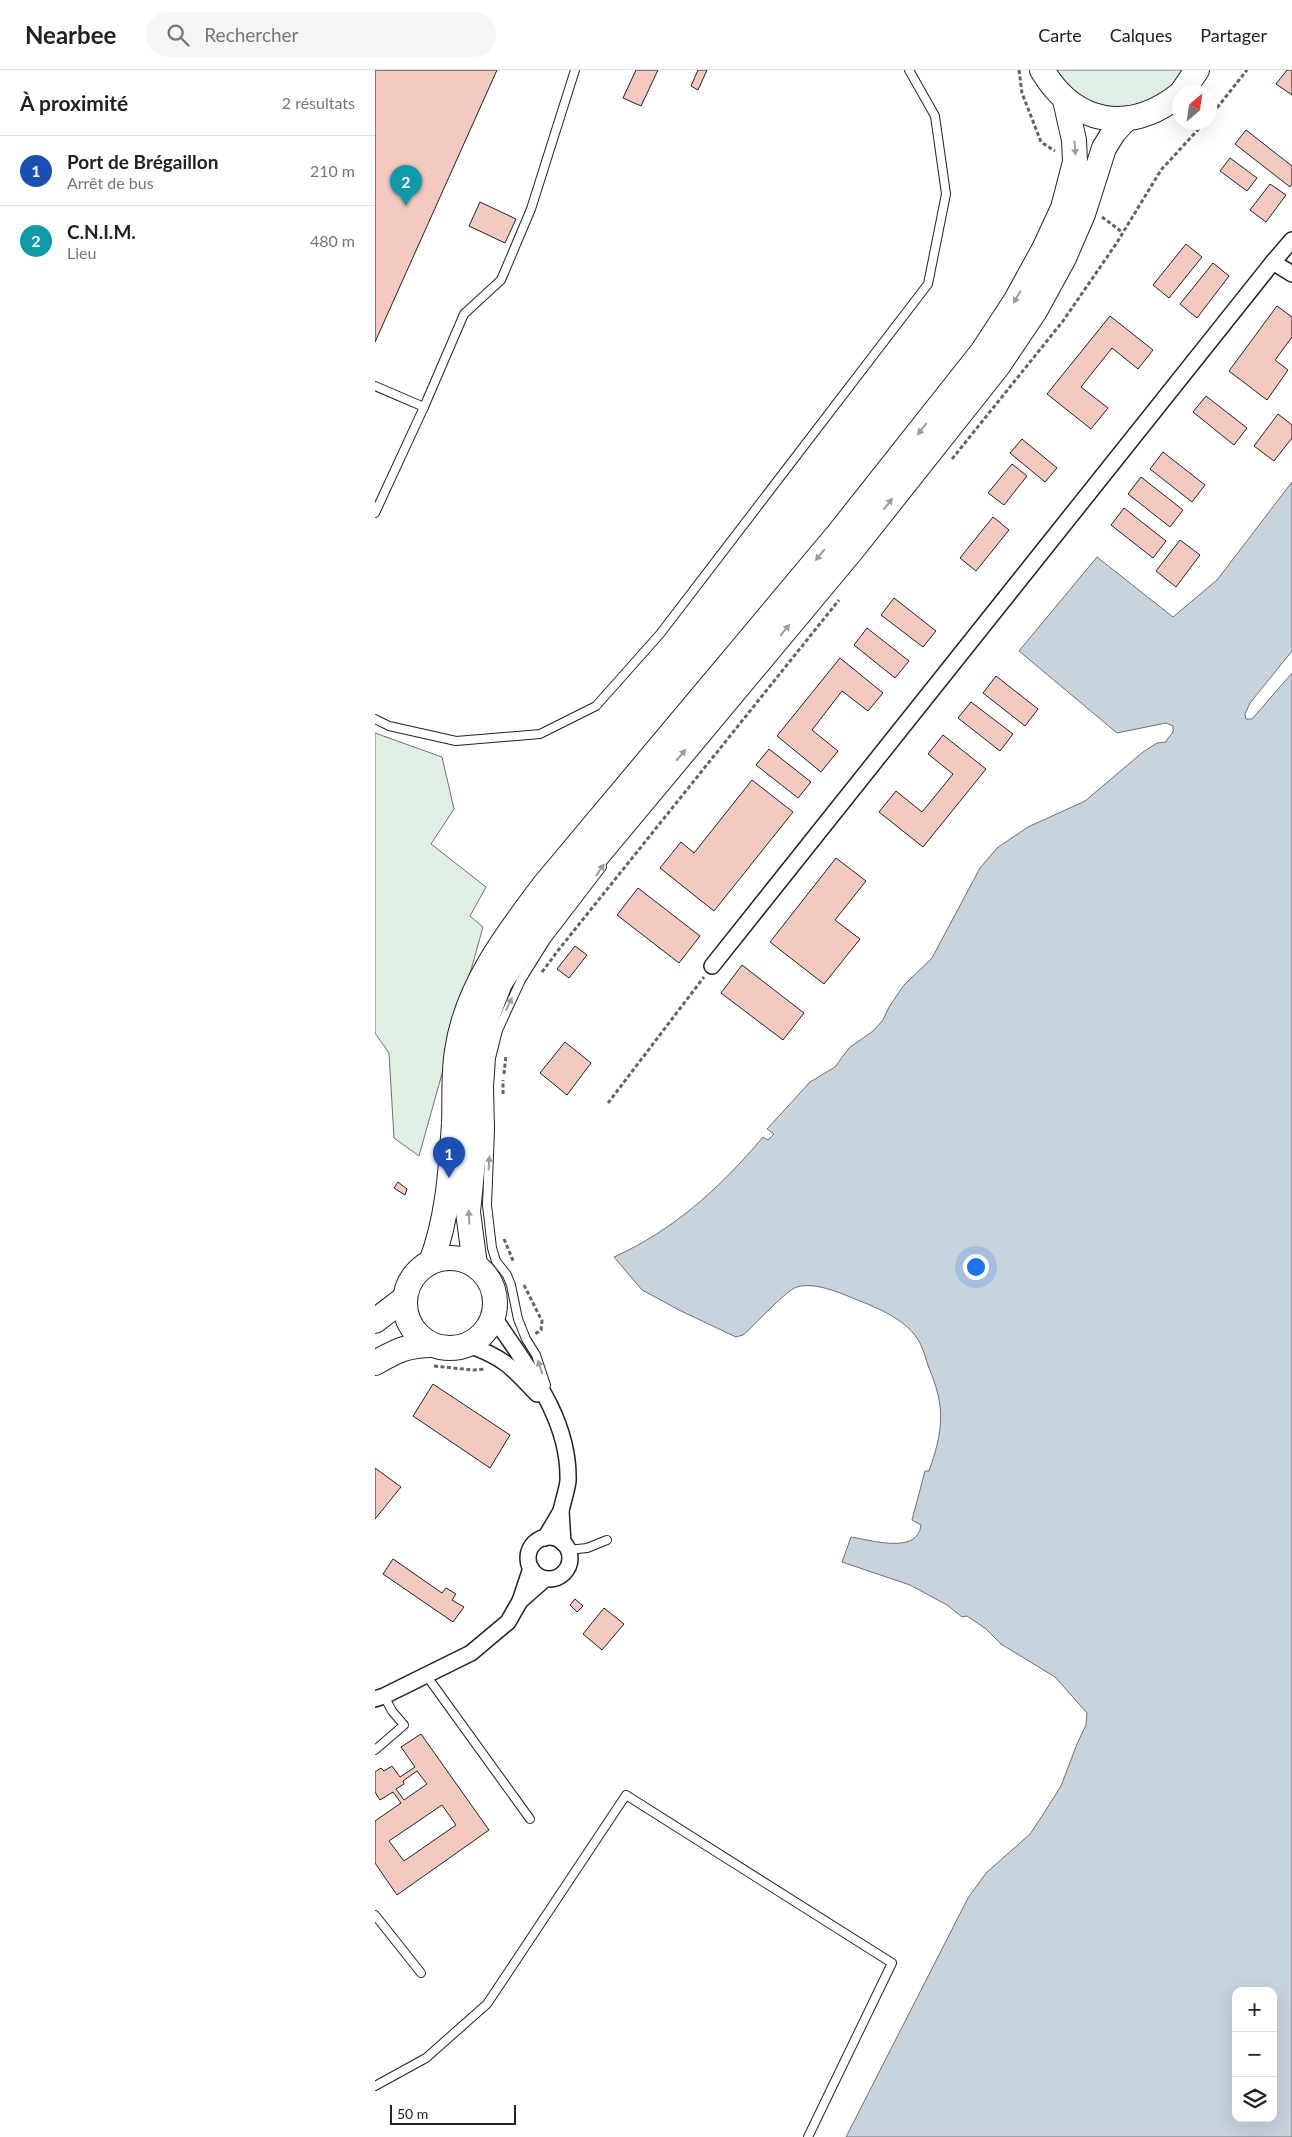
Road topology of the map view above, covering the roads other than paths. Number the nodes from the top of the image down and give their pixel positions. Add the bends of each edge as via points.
1 (575, 70) edge
2 (909, 70) edge
3 (1041, 70) edge
4 (1197, 70) edge
5 (1187, 85) edge
6 (1065, 100) junction
7 (1172, 101) edge
8 (1126, 119) junction
9 (1292, 240) edge
10 (1273, 262) junction
11 (1292, 274) edge
12 (375, 386) edge
13 (423, 407) junction
14 (375, 513) edge
15 (375, 719) edge
16 (659, 781) junction
17 (615, 848) dead end
18 (609, 856) dead end
19 (712, 966) road end
20 (431, 1262) junction
21 (475, 1265) junction
22 (405, 1298) junction
23 (493, 1316) junction
24 (375, 1321) edge
25 (468, 1345) junction
26 (430, 1355) junction
27 (375, 1363) edge
28 (555, 1413) junction
29 (561, 1510) junction
30 (545, 1538) junction
31 (607, 1540) dead end
32 (566, 1547) junction
33 (531, 1568) junction
34 (545, 1579) junction
35 (520, 1601) junction
36 (426, 1675) junction
37 (378, 1701) edge
38 (375, 1750) edge
39 (529, 1819) dead end
40 (375, 1915) edge
41 (421, 1973) dead end
42 (375, 2086) edge
43 (808, 2137) edge

1 - 13 lane via 531,209 501,280 464,314
2 - 15 lane via 935,116 947,194 928,284 660,634 595,706 539,734 456,741 389,726
3 - 6 main road
4 - 5 main road
6 - 8 main road via 1104,118
6 -> 20 main road via 1074,140 1075,162 1063,208 1035,266 983,352 838,534 545,884 484,971 465,1015 457,1050 449,1178
7 - 8 main road via 1146,115
16 -> 8 main road via 853,549 998,366 1035,311 1064,258 1105,148
9 - 10 street
10 - 11 street
10 - 19 street
12 - 13 lane
13 - 14 lane
16 - 17 lane
21 -> 16 main road via 468,1212 476,1131 475,1062 484,1024 501,983 527,942
28 -> 18 lane via 536,1356 518,1319 511,1285 496,1261 488,1229 491,1058 497,1030 521,980 546,940
20 - 21 main road via 454,1258
20 - 22 main road via 413,1276
21 - 23 main road via 490,1282 495,1304
22 - 24 main road
22 - 26 main road via 405,1313
23 - 25 main road via 484,1333
23 - 28 street
25 - 26 main road via 444,1348
25 - 28 street via 499,1358 514,1369
26 - 27 main road via 413,1345
28 - 29 street via 568,1481
29 - 30 street
29 - 32 street
30 - 32 street via 555,1538
30 - 33 street via 530,1550
31 - 32 lane via 587,1548
32 - 34 street via 570,1556 567,1569 558,1577
33 - 34 street
33 - 35 street
34 - 35 street
35 - 36 street via 508,1622 471,1654
36 - 37 street
36 - 39 lane
37 - 38 lane via 403,1725
40 - 41 lane
42 - 43 lane via 426,2058 487,2004 626,1795 892,1963

